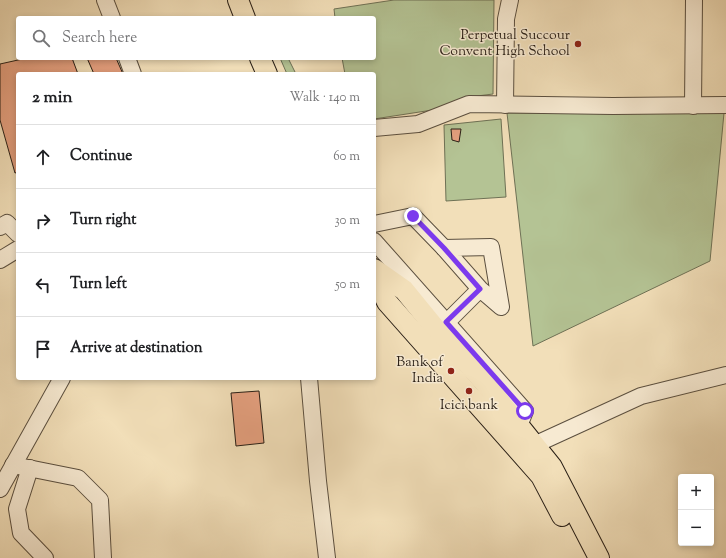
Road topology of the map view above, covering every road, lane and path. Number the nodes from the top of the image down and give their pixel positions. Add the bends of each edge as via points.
1 (105, 0) edge
2 (238, 0) edge
3 (510, 0) edge
4 (694, 0) edge
5 (111, 16) edge
6 (244, 16) edge
7 (128, 60) edge
8 (132, 72) edge
9 (505, 105) junction
10 (726, 105) edge
11 (693, 106) junction
12 (376, 128) edge
13 (376, 224) edge
14 (0, 227) edge
15 (16, 232) edge
16 (376, 243) edge
17 (444, 248) junction
18 (16, 250) edge
19 (0, 260) edge
20 (376, 269) edge
21 (376, 279) edge
22 (480, 289) junction
23 (446, 322) junction
24 (726, 375) edge
25 (61, 380) edge
26 (309, 380) edge
27 (519, 426) junction
28 (534, 445) junction
29 (14, 465) junction
30 (30, 468) junction
31 (0, 489) edge
32 (45, 558) edge
33 (103, 558) edge
34 (327, 558) edge
35 (584, 558) edge
36 (599, 558) edge

1 - 5 street
2 - 6 main road
3 - 9 street via 506,19
4 - 11 street
7 - 8 street
9 - 11 street
9 - 12 street via 470,104 418,124
10 - 11 street
13 - 17 street via 413,216
14 - 15 street via 7,223
16 - 23 street
17 - 22 street
17 - 22 street via 491,247 502,307
18 - 19 street
20 - 27 main road via 404,290
21 - 35 main road via 387,302 540,476
22 - 23 street
23 - 27 street via 525,411
24 - 28 street via 640,396
25 - 29 street
26 - 34 street
27 - 28 main road
28 - 36 main road via 552,467
29 - 30 street
29 - 31 street
30 - 32 street via 17,509 21,533
30 - 33 street via 78,478 100,500

